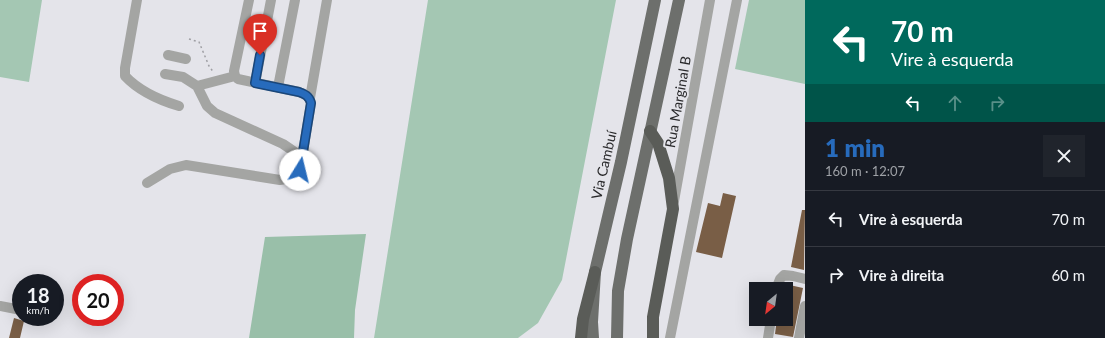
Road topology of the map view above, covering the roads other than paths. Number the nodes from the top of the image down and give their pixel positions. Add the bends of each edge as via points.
1 (137, 0) edge
2 (249, 0) edge
3 (271, 0) edge
4 (295, 0) edge
5 (327, 0) edge
6 (655, 0) edge
7 (679, 0) edge
8 (710, 0) edge
9 (737, 0) edge
10 (168, 55) dead end
11 (186, 59) dead end
12 (165, 74) dead end
13 (235, 76) junction
14 (255, 83) junction
15 (198, 86) junction
16 (278, 87) junction
17 (310, 98) junction
18 (178, 106) dead end
19 (650, 131) junction
20 (302, 157) junction
21 (147, 183) dead end
22 (673, 209) junction
23 (595, 272) junction
24 (805, 279) edge
25 (779, 282) edge
26 (0, 306) edge
27 (12, 308) edge
28 (805, 311) edge
29 (770, 326) edge
30 (582, 338) edge
31 (593, 338) edge
32 (617, 338) edge
33 (653, 338) edge
34 (670, 338) edge
35 (768, 338) edge
36 (799, 338) edge

1 - 18 street via 125,76 160,100
2 - 13 street
3 - 14 street
4 - 16 street
5 - 17 street
6 - 23 main road, Via Cambuí
7 - 19 main road
8 - 22 street, Rua Marginal B
9 - 34 street
10 - 11 street
12 - 15 street via 183,77
13 - 14 street
13 - 15 street
14 - 16 street
15 - 20 street via 207,106 215,113 283,144
16 - 17 street via 304,93
17 - 20 street
19 - 22 highway via 658,143 669,178
19 - 32 main road via 619,284
20 - 21 street via 300,170 288,180 186,166 170,169
22 - 33 highway via 652,317
23 - 30 highway via 583,319
23 - 31 main road, Via Cambuí
24 - 25 street via 784,275
26 - 27 street
28 - 36 street
29 - 35 street

